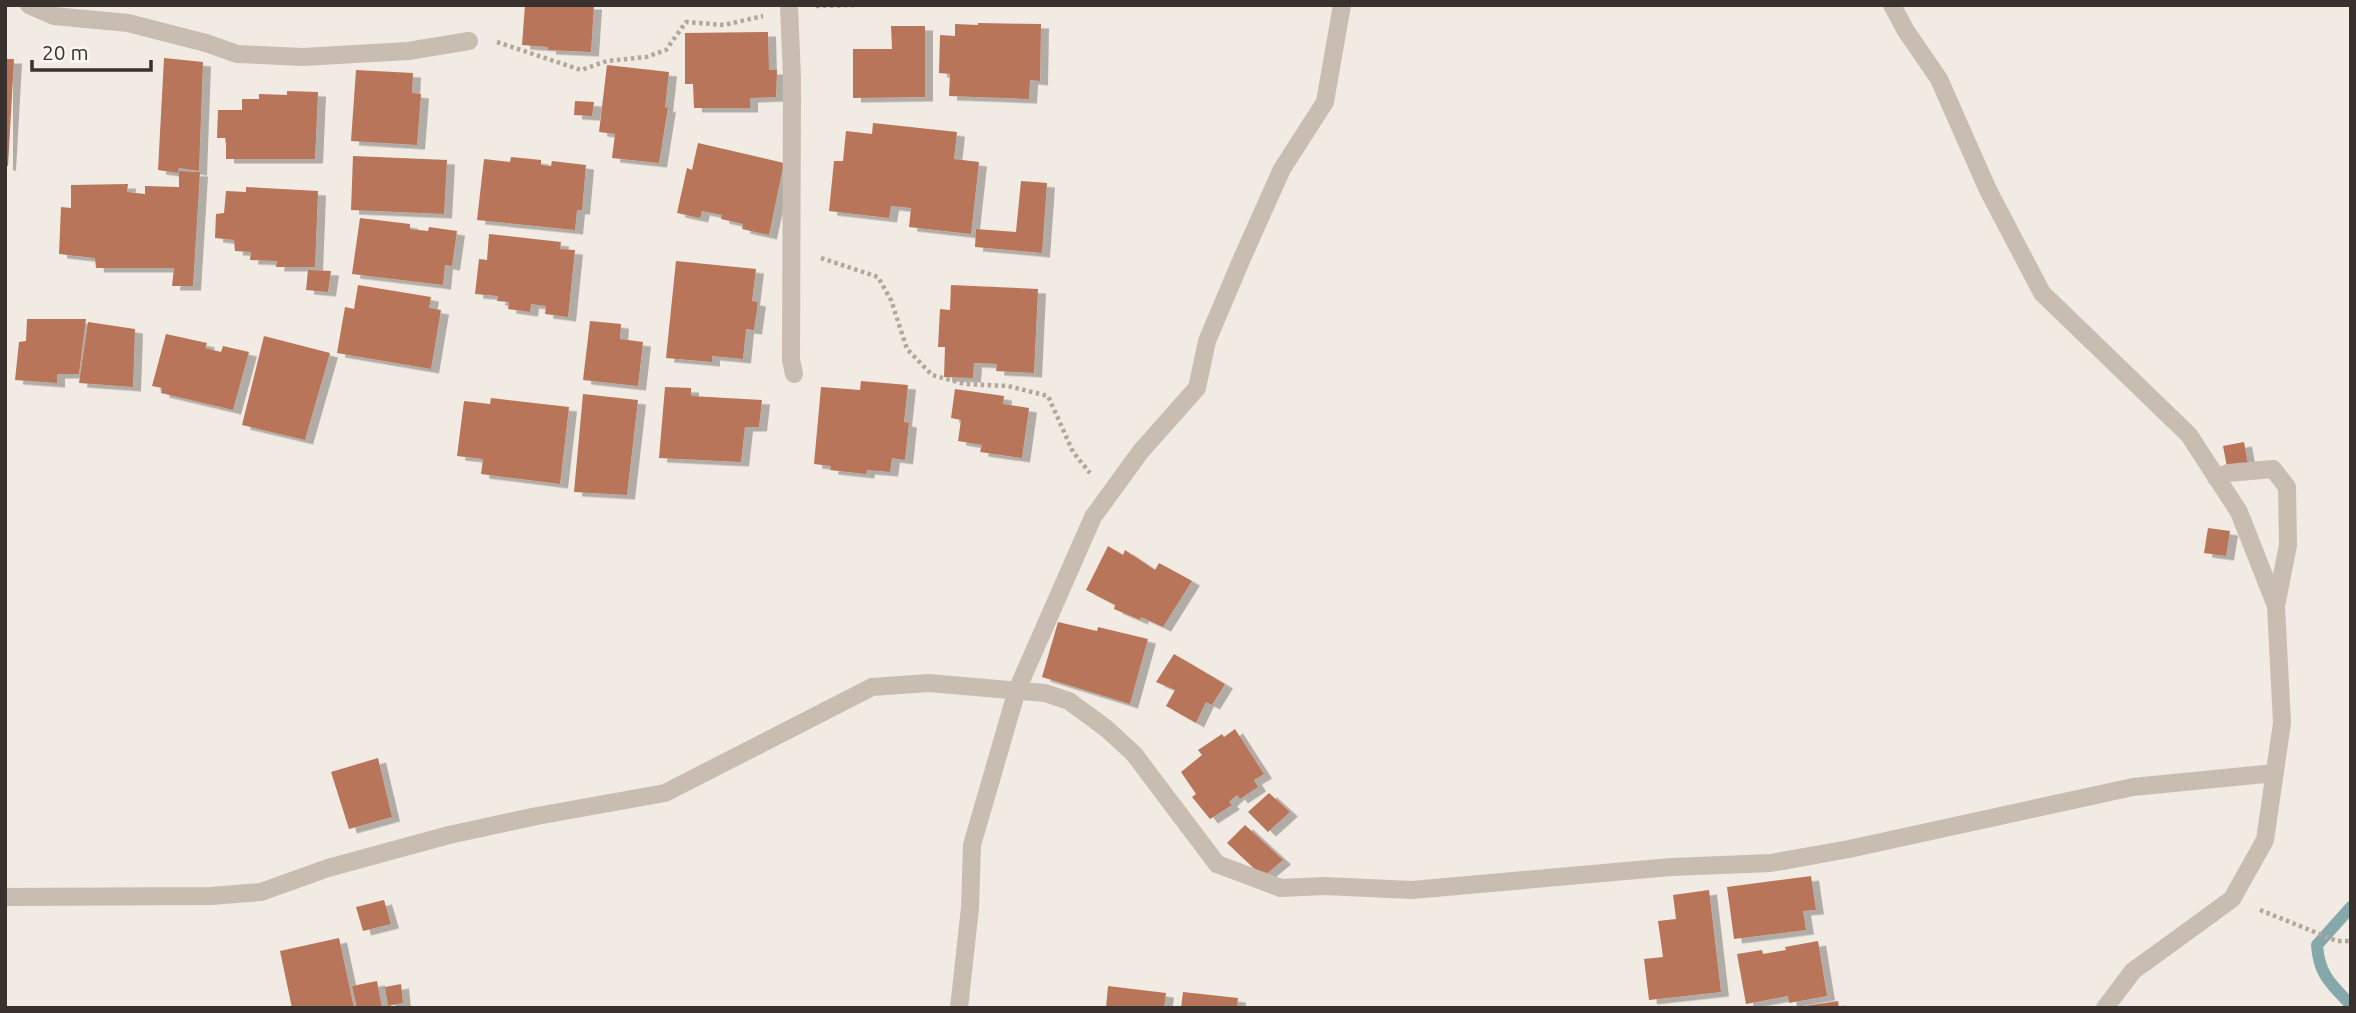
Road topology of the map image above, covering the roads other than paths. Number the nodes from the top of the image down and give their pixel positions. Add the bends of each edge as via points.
1 (29, 5) edge
2 (1342, 5) edge
3 (1892, 5) edge
4 (789, 7) edge
5 (469, 40) road end
6 (794, 374) dead end
7 (2216, 478) junction
8 (2276, 606) junction
9 (1017, 690) junction
10 (2275, 773) junction
11 (5, 897) edge
12 (959, 1008) edge
13 (2105, 1008) edge

1 - 5 street via 54,16 128,23 237,54 303,57 408,51
2 - 9 street via 1325,102 1282,169 1242,256 1207,341 1197,388 1141,451 1093,517
3 - 7 street via 1939,79 1988,190 2042,293 2189,435
4 - 6 street
7 - 8 street via 2238,512
7 - 8 street via 2273,469 2287,487 2288,545
8 - 10 street via 2282,723
9 - 10 street via 1069,701 1107,729 1134,754 1217,864 1281,888 1412,890 1671,867 1771,863 2133,787
9 - 11 street via 929,683 872,687 665,793 449,835 328,868 261,892
9 - 12 street via 972,845
10 - 13 street via 2265,840 2232,898 2133,971

